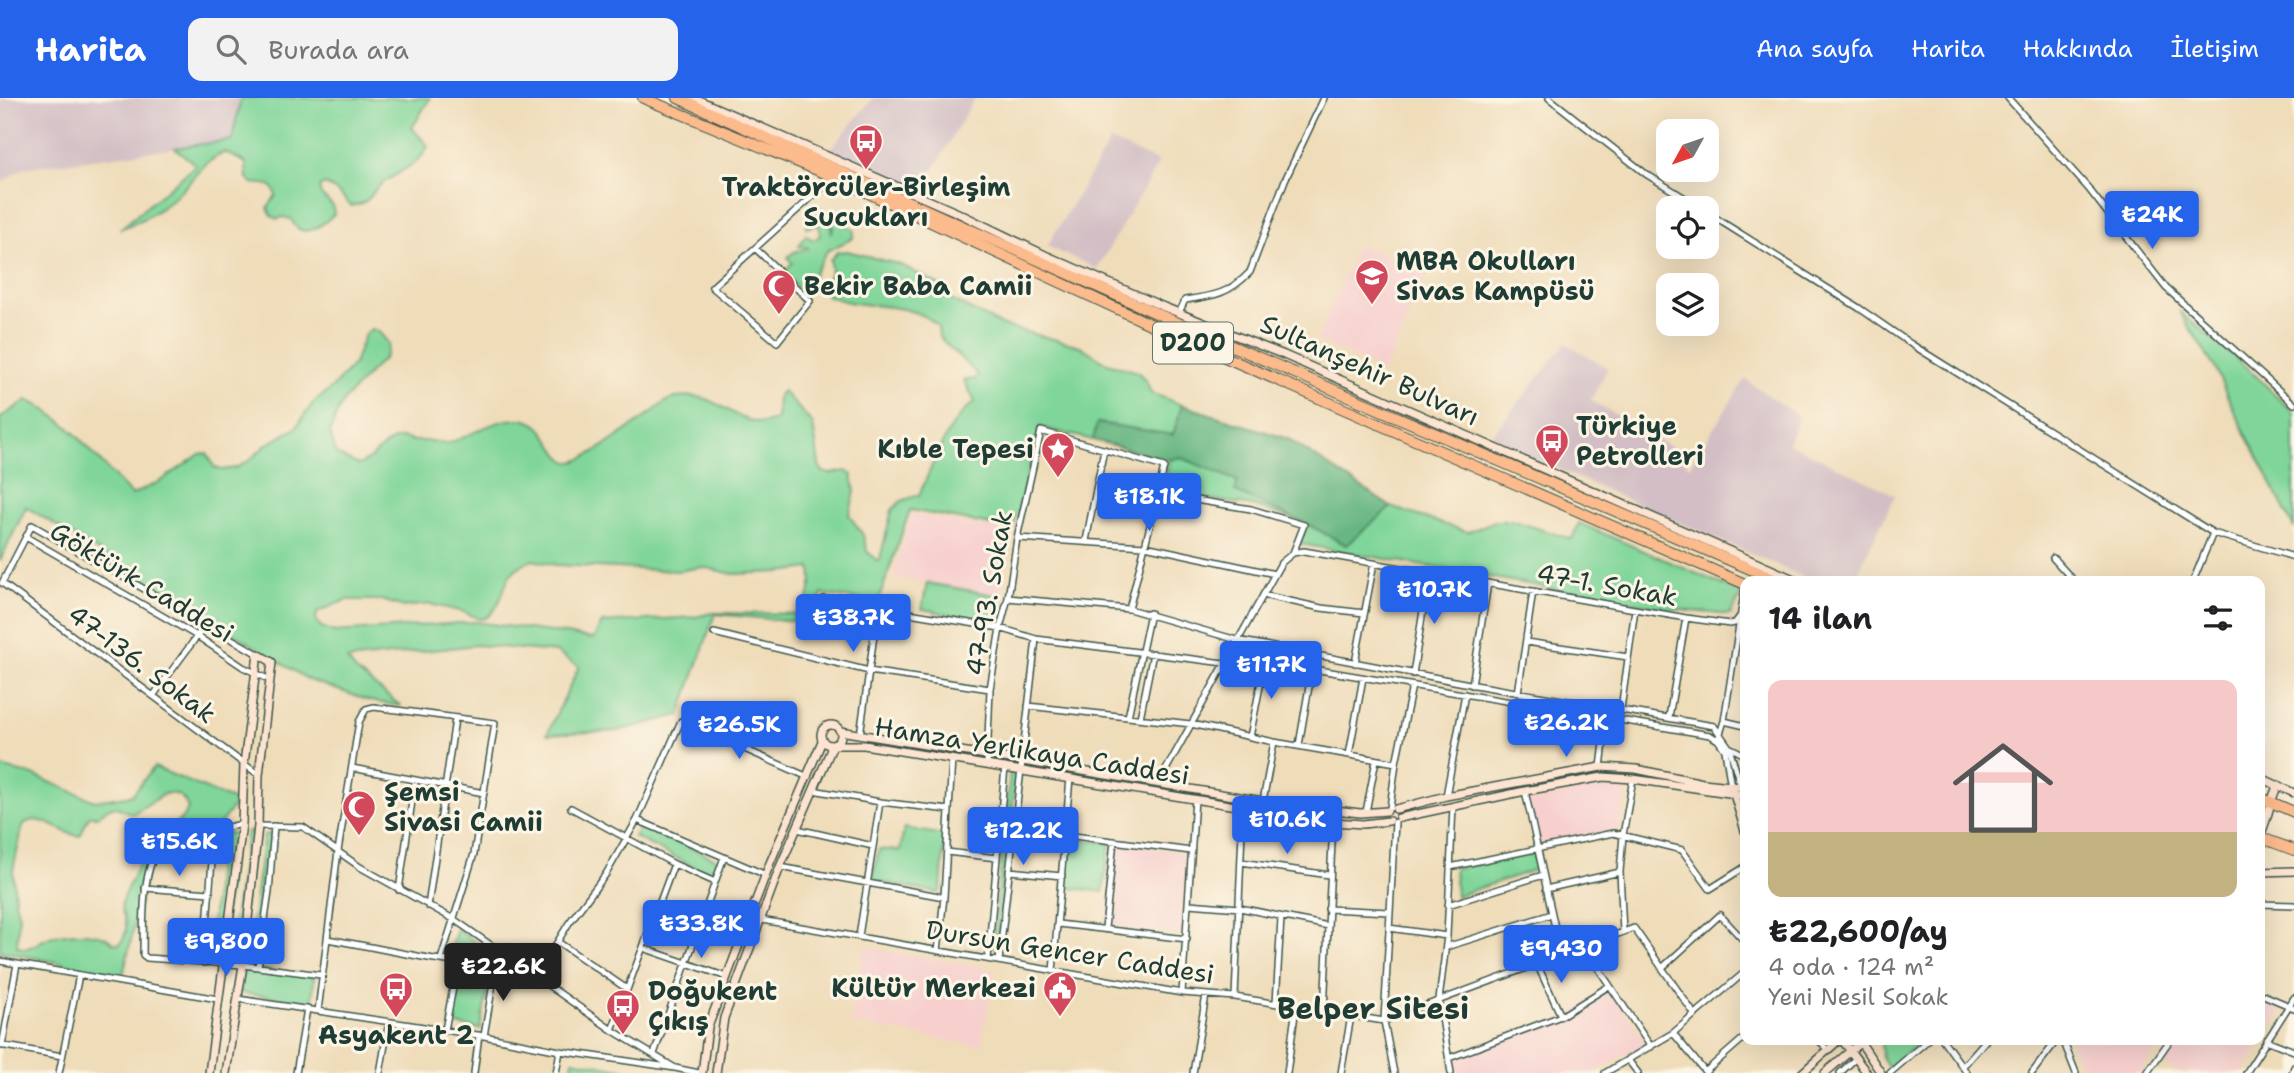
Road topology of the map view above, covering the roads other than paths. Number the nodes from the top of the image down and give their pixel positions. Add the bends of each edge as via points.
1 (643, 98) edge
2 (678, 98) edge
3 (694, 98) edge
4 (1324, 98) edge
5 (1549, 98) edge
6 (2008, 98) edge
7 (834, 177) junction
8 (1682, 196) edge
9 (1719, 220) edge
10 (755, 248) junction
11 (1179, 313) junction
12 (2294, 404) edge
13 (1104, 449) junction
14 (1158, 494) junction
15 (2213, 533) junction
16 (26, 537) junction
17 (1017, 538) junction
18 (1086, 541) junction
19 (1145, 546) junction
20 (1293, 553) junction
21 (2294, 556) edge
22 (2053, 558) dead end
23 (1374, 564) junction
24 (1429, 573) junction
25 (1275, 574) junction
26 (1766, 576) edge
27 (1787, 576) edge
28 (2069, 576) edge
29 (2195, 576) edge
30 (1488, 583) junction
31 (1740, 584) edge
32 (1534, 591) junction
33 (1264, 595) junction
34 (1008, 597) junction
35 (824, 599) dead end
36 (878, 607) junction
37 (1129, 609) junction
38 (1634, 609) junction
39 (1150, 613) junction
40 (1364, 613) junction
41 (1686, 618) junction
42 (1740, 619) edge
43 (206, 624) junction
44 (1000, 628) junction
45 (713, 633) dead end
46 (1740, 633) edge
47 (197, 636) junction
48 (1035, 639) junction
49 (1237, 640) junction
50 (1526, 642) junction
51 (1142, 652) junction
52 (258, 653) junction
53 (1153, 653) junction
54 (1230, 653) junction
55 (1628, 657) junction
56 (1265, 661) junction
57 (1224, 663) junction
58 (1354, 663) junction
59 (1312, 669) junction
60 (869, 671) junction
61 (255, 673) junction
62 (1413, 674) junction
63 (1363, 677) junction
64 (270, 680) junction
65 (1472, 685) junction
66 (1412, 686) junction
67 (990, 689) junction
68 (1518, 693) junction
69 (1465, 694) junction
70 (153, 696) junction
71 (1028, 706) junction
72 (1621, 709) junction
73 (1128, 717) junction
74 (1669, 717) junction
75 (1140, 718) junction
76 (455, 719) junction
77 (1607, 719) junction
78 (1724, 721) junction
79 (1191, 724) junction
80 (1740, 725) edge
81 (840, 731) junction
82 (1720, 732) junction
83 (860, 735) junction
84 (1251, 737) junction
85 (1718, 740) junction
86 (822, 741) junction
87 (1274, 742) junction
88 (834, 745) junction
89 (1299, 746) junction
90 (1730, 747) junction
91 (1740, 752) edge
92 (1349, 755) junction
93 (952, 758) junction
94 (987, 760) junction
95 (1376, 760) junction
96 (1396, 763) junction
97 (244, 764) junction
98 (1022, 766) junction
99 (1005, 767) junction
100 (1601, 767) junction
101 (352, 768) junction
102 (260, 775) junction
103 (808, 778) junction
104 (1070, 778) junction
105 (1633, 779) junction
106 (2265, 780) edge
107 (415, 781) junction
108 (1740, 781) edge
109 (1158, 784) junction
110 (447, 785) junction
111 (2278, 785) junction
112 (1740, 789) edge
113 (813, 790) junction
114 (1525, 791) junction
115 (1732, 791) junction
116 (484, 793) junction
117 (2294, 793) edge
118 (1446, 796) junction
119 (1195, 799) junction
120 (2265, 800) edge
121 (1263, 801) junction
122 (880, 802) junction
123 (2270, 802) junction
124 (1453, 806) junction
125 (1243, 807) junction
126 (571, 808) dead end
127 (1391, 809) junction
128 (949, 810) junction
129 (1366, 812) junction
130 (2294, 812) edge
131 (1740, 816) edge
132 (637, 820) junction
133 (1394, 820) junction
134 (1333, 822) junction
135 (242, 824) junction
136 (2265, 824) edge
137 (258, 826) junction
138 (274, 826) junction
139 (797, 829) junction
140 (1066, 835) junction
141 (1623, 835) junction
142 (627, 838) junction
143 (2265, 839) edge
144 (1114, 841) junction
145 (873, 846) junction
146 (213, 848) junction
147 (1539, 849) junction
148 (2294, 850) edge
149 (338, 851) junction
150 (1191, 851) junction
151 (947, 852) junction
152 (724, 857) junction
153 (997, 858) junction
154 (1241, 862) junction
155 (674, 864) junction
156 (780, 867) junction
157 (1450, 867) junction
158 (1740, 870) edge
159 (2294, 870) edge
160 (1009, 871) junction
161 (1620, 872) junction
162 (2265, 872) edge
163 (766, 875) junction
164 (1329, 875) junction
165 (1543, 875) junction
166 (1062, 876) junction
167 (715, 882) junction
168 (868, 884) junction
169 (145, 888) junction
170 (1546, 889) junction
171 (399, 890) junction
172 (210, 893) junction
173 (944, 897) junction
174 (1189, 904) junction
175 (2265, 904) edge
176 (1448, 905) junction
177 (2294, 905) edge
178 (428, 906) junction
179 (1240, 908) junction
180 (1328, 909) junction
181 (1390, 912) junction
182 (1552, 914) junction
183 (750, 918) junction
184 (1281, 918) junction
185 (454, 920) junction
186 (759, 921) junction
187 (1058, 924) junction
188 (1328, 926) junction
189 (1105, 928) junction
190 (1389, 928) junction
191 (1623, 932) junction
192 (859, 936) junction
193 (1447, 936) junction
194 (1740, 937) edge
195 (327, 939) junction
196 (1187, 939) junction
197 (558, 942) junction
198 (1446, 947) junction
199 (1584, 947) junction
200 (643, 948) junction
201 (938, 951) junction
202 (1561, 955) junction
203 (441, 958) junction
204 (988, 959) junction
205 (0, 961) edge
206 (458, 961) junction
207 (999, 961) junction
208 (687, 962) junction
209 (204, 963) junction
210 (17, 964) junction
211 (222, 964) junction
212 (1537, 964) junction
213 (243, 965) junction
214 (496, 966) junction
215 (519, 966) junction
216 (258, 967) junction
217 (1662, 968) junction
218 (1054, 971) junction
219 (79, 975) junction
220 (321, 975) junction
221 (1740, 976) edge
222 (536, 977) junction
223 (727, 977) junction
224 (1609, 986) junction
225 (627, 989) junction
226 (1182, 993) junction
227 (1206, 995) junction
228 (2265, 996) edge
229 (1235, 997) junction
230 (2294, 998) edge
231 (218, 999) junction
232 (238, 999) junction
233 (1439, 1000) junction
234 (1276, 1003) junction
235 (1296, 1007) junction
236 (2292, 1007) edge
237 (306, 1009) junction
238 (1324, 1010) junction
239 (318, 1011) junction
240 (1695, 1015) junction
241 (1351, 1016) junction
242 (1561, 1016) junction
243 (1384, 1021) junction
244 (389, 1022) junction
245 (445, 1030) junction
246 (612, 1030) junction
247 (1673, 1033) junction
248 (482, 1036) junction
249 (2266, 1040) joint
250 (1740, 1042) edge
251 (1, 1045) edge
252 (1823, 1045) edge
253 (1834, 1045) edge
254 (1844, 1045) edge
255 (1855, 1045) edge
256 (1863, 1045) edge
257 (1922, 1045) edge
258 (1947, 1045) edge
259 (1982, 1045) edge
260 (2053, 1045) edge
261 (2065, 1045) edge
262 (2167, 1045) edge
263 (2263, 1045) edge
264 (1651, 1047) junction
265 (1827, 1050) junction
266 (559, 1051) junction
267 (2294, 1051) edge
268 (1849, 1052) junction
269 (654, 1054) junction
270 (62, 1056) junction
271 (1449, 1058) junction
272 (1855, 1059) junction
273 (1628, 1060) junction
274 (643, 1064) junction
275 (1963, 1066) junction
276 (676, 1068) junction
277 (2294, 1068) edge
278 (59, 1073) edge
279 (209, 1073) edge
280 (226, 1073) edge
281 (296, 1073) edge
282 (380, 1073) edge
283 (474, 1073) edge
284 (556, 1073) edge
285 (640, 1073) edge
286 (700, 1073) edge
287 (716, 1073) edge
288 (1192, 1073) edge
289 (1287, 1073) edge
290 (1342, 1073) edge
291 (1394, 1073) edge
292 (1451, 1073) edge
293 (1605, 1073) edge
294 (1638, 1073) edge
295 (1706, 1073) edge
296 (1802, 1073) edge
297 (1825, 1073) edge
298 (1840, 1073) edge
299 (1867, 1073) edge
300 (1881, 1073) edge
301 (1889, 1073) edge
302 (1967, 1073) edge
303 (2032, 1073) edge
304 (2076, 1073) edge
305 (2147, 1073) edge
306 (2246, 1073) edge
307 (2292, 1073) edge

1 - 7 highway, Sultanşehir Bulvarı / D200
2 - 26 highway, Sultanşehir Bulvarı / D200 via 1169,319
3 - 11 street, Sultanşehir Bulvarı
4 - 11 street via 1285,180 1250,272 1219,295 1185,300
5 - 8 street
6 - 12 street via 2088,188 2166,288
7 - 10 street
7 - 31 highway, Sultanşehir Bulvarı / D200 via 1165,331
9 - 15 street
10 - 10 street via 712,287 777,342 810,301
11 - 27 street, Sultanşehir Bulvarı
13 - 14 street via 1164,467
13 - 17 street, 47-93. Sokak via 1041,431
13 - 18 street
14 - 19 street
14 - 20 street via 1251,509 1304,525
15 - 21 street
15 - 29 street
16 - 43 street, Göktürk Caddesi via 32,525
16 - 47 street, Göktürk Caddesi
16 - 70 street, 47-136. Sokak via 2,583
17 - 18 street
17 - 34 street, 47-93. Sokak
18 - 19 street
19 - 25 street
19 - 37 street
20 - 23 street, 47-1. Sokak
20 - 25 street
22 - 28 street
23 - 24 street, 47-1. Sokak
23 - 40 street
24 - 30 street, 47-1. Sokak
24 - 62 street
25 - 33 street
30 - 32 street, 47-1. Sokak
30 - 65 street
32 - 38 street, 47-1. Sokak
32 - 50 street
33 - 40 street
33 - 49 street
34 - 37 street
34 - 44 street, 47-93. Sokak
35 - 36 street
36 - 44 street
36 - 60 street
37 - 39 street
38 - 41 street, 47-1. Sokak
38 - 55 street
39 - 49 street
39 - 51 street
40 - 58 street
41 - 42 street, 47-1. Sokak via 1730,624
41 - 74 street
43 - 47 street
43 - 52 street, Göktürk Caddesi
44 - 48 street
44 - 67 street, 47-93. Sokak
45 - 60 street
46 - 78 street
47 - 61 street, Göktürk Caddesi
47 - 70 street
48 - 51 street
48 - 71 street
49 - 54 street
49 - 58 street
50 - 55 street
50 - 68 street
51 - 53 street
51 - 73 street
52 - 61 street
52 - 64 street, Göktürk Caddesi via 272,662
53 - 57 street
53 - 75 street
54 - 56 street
54 - 57 street
55 - 72 street
56 - 59 street
56 - 84 street
57 - 79 street
58 - 62 street
59 - 63 street
59 - 89 street
60 - 67 street
60 - 83 street
61 - 64 street, Göktürk Caddesi
61 - 97 street
62 - 65 street
63 - 66 street
63 - 92 street
64 - 102 street
65 - 68 street
66 - 69 street
66 - 96 street
67 - 94 street, 47-93. Sokak
68 - 72 street
69 - 77 street
69 - 118 street
70 - 97 street, 47-136. Sokak
71 - 73 street
71 - 98 street
72 - 74 street
73 - 75 street
74 - 82 street via 1714,726
75 - 79 street
76 - 101 street via 366,709 359,722
76 - 110 street
76 - 116 street via 495,723
77 - 85 street
77 - 100 street
78 - 80 street
78 - 82 street
79 - 84 street
79 - 109 street
81 - 83 street, Hamza Yerlikaya Caddesi
81 - 86 street via 833,724 825,726 820,733
81 - 88 street
82 - 85 street
82 - 90 street
83 - 94 street, Hamza Yerlikaya Caddesi
84 - 87 street
85 - 115 street via 1725,750
86 - 88 street
86 - 103 street
87 - 89 street
87 - 121 street
88 - 93 street, Hamza Yerlikaya Caddesi
88 - 113 street
89 - 92 street
90 - 91 street
90 - 108 street
92 - 95 street
93 - 94 street, Hamza Yerlikaya Caddesi
93 - 128 street
94 - 98 street, Hamza Yerlikaya Caddesi
94 - 99 street, Hamza Yerlikaya Caddesi
95 - 96 street
95 - 129 street
96 - 127 street
97 - 102 street, 47-136. Sokak
97 - 135 street
98 - 99 street, Hamza Yerlikaya Caddesi
98 - 104 street, Hamza Yerlikaya Caddesi
98 - 109 street, Hamza Yerlikaya Caddesi
98 - 160 street
99 - 153 street
100 - 115 street, Hamza Yerlikaya Caddesi via 1636,769
100 - 118 street, Hamza Yerlikaya Caddesi
101 - 107 street
101 - 149 street
102 - 137 street
103 - 132 street via 681,721
103 - 163 street
104 - 119 street, Hamza Yerlikaya Caddesi
104 - 140 street
105 - 114 street, Hamza Yerlikaya Caddesi via 1602,777
105 - 115 street, Hamza Yerlikaya Caddesi
105 - 141 street
106 - 111 street
107 - 110 street
107 - 171 street
109 - 121 street, Hamza Yerlikaya Caddesi
110 - 116 street
110 - 178 street
111 - 117 street
111 - 123 street
112 - 115 street, Hamza Yerlikaya Caddesi
113 - 122 street
113 - 139 street
114 - 124 street, Hamza Yerlikaya Caddesi
114 - 147 street
115 - 131 street
116 - 185 street via 474,854
118 - 127 street, Hamza Yerlikaya Caddesi
119 - 125 street, Hamza Yerlikaya Caddesi
119 - 150 street
120 - 123 highway
121 - 129 street, Hamza Yerlikaya Caddesi
122 - 128 street
122 - 145 street
123 - 130 highway
123 - 136 street
124 - 133 street, Hamza Yerlikaya Caddesi
124 - 157 street
125 - 134 street, Hamza Yerlikaya Caddesi
125 - 154 street
126 - 142 street
127 - 129 street, Hamza Yerlikaya Caddesi
127 - 133 street via 1399,813
127 - 133 street via 1386,817
128 - 151 street
132 - 142 street
132 - 152 street
133 - 134 street, Hamza Yerlikaya Caddesi
133 - 181 street
134 - 164 street
135 - 137 street
135 - 146 street via 219,829
135 - 211 street
137 - 138 street
137 - 213 street
138 - 149 street via 303,827
138 - 216 street
139 - 145 street
139 - 156 street
140 - 144 street
140 - 166 street
141 - 147 street via 1613,832
141 - 158 street via 1682,850 1710,889
141 - 161 street
142 - 155 street
142 - 197 street
143 - 148 highway
144 - 150 street
144 - 189 street
145 - 168 street
146 - 169 street via 162,844
146 - 172 street
147 - 157 street
147 - 165 street
149 - 171 street
149 - 195 street
150 - 174 street
151 - 153 street
151 - 173 street
152 - 163 street
152 - 167 street
153 - 204 street
154 - 164 street
154 - 179 street
155 - 167 street
155 - 200 street
156 - 168 street
156 - 186 street
157 - 176 street
159 - 162 street
160 - 166 street
160 - 207 street
161 - 170 street
161 - 191 street
163 - 183 street
164 - 180 street
165 - 170 street
165 - 176 street
166 - 187 street
167 - 208 street
168 - 173 street
168 - 192 street
169 - 172 street
169 - 209 street via 144,955
170 - 182 street
171 - 178 street
172 - 209 street
173 - 201 street
174 - 179 street
174 - 196 street
175 - 177 street
176 - 193 street
178 - 185 street
179 - 184 street
179 - 229 street
180 - 181 street
180 - 188 street
181 - 190 street
182 - 198 street
182 - 202 street
183 - 186 street, Dursun Gencer Caddesi
183 - 223 street
184 - 188 street
184 - 234 street
185 - 203 street
185 - 215 street
186 - 192 street, Dursun Gencer Caddesi
186 - 287 street via 724,1018
187 - 189 street
187 - 218 street
188 - 238 street
189 - 196 street
190 - 193 street
190 - 243 street
191 - 199 street
191 - 217 street via 1634,928
192 - 201 street, Dursun Gencer Caddesi
193 - 198 street
194 - 217 street via 1720,915
195 - 203 street
195 - 220 street
196 - 226 street
197 - 222 street
197 - 225 street
198 - 233 street
199 - 202 street
199 - 224 street
200 - 208 street
200 - 225 street
201 - 204 street, Dursun Gencer Caddesi
202 - 212 street
203 - 206 street
204 - 207 street, Dursun Gencer Caddesi
205 - 210 street
206 - 214 street
206 - 245 street
207 - 218 street, Dursun Gencer Caddesi
208 - 223 street
208 - 269 street
209 - 211 street
210 - 219 street
210 - 251 street
211 - 213 street
211 - 231 street
212 - 233 street
212 - 242 street
213 - 216 street
213 - 232 street
214 - 215 street
214 - 248 street
215 - 222 street
216 - 220 street
217 - 240 street
218 - 226 street, Dursun Gencer Caddesi
219 - 231 street
219 - 270 street
220 - 239 street
221 - 240 street
222 - 246 street
223 - 286 street via 708,1027
224 - 242 street
224 - 264 street
225 - 246 street
226 - 227 street, Dursun Gencer Caddesi
227 - 229 street, Dursun Gencer Caddesi
227 - 288 street
228 - 236 street
229 - 234 street, Dursun Gencer Caddesi
230 - 236 street
231 - 279 street
232 - 237 street
232 - 280 street
233 - 243 street
233 - 271 street
234 - 235 street, Dursun Gencer Caddesi
235 - 238 street, Dursun Gencer Caddesi
235 - 289 street
236 - 249 street
237 - 239 street
237 - 281 street
238 - 241 street, Dursun Gencer Caddesi
239 - 244 street
240 - 247 street
241 - 243 street, Dursun Gencer Caddesi
241 - 290 street
242 - 271 street
243 - 291 street
244 - 245 street
244 - 282 street
245 - 248 street
246 - 269 street
247 - 264 street
247 - 295 street
248 - 266 street
248 - 283 street
249 - 267 street
250 - 295 street
251 - 270 street
252 - 265 street
253 - 265 street
254 - 268 street
255 - 268 street
256 - 300 street
257 - 301 street
258 - 275 street
259 - 275 street
260 - 303 street
261 - 304 street
262 - 305 street
263 - 306 street
264 - 273 street
265 - 296 street
266 - 274 street
266 - 284 street
268 - 272 street
268 - 297 street
269 - 276 street
270 - 278 street
271 - 292 street
272 - 298 street
272 - 299 street
273 - 293 street
273 - 294 street
274 - 276 street
274 - 285 street
275 - 302 street
276 - 286 street
277 - 307 street

